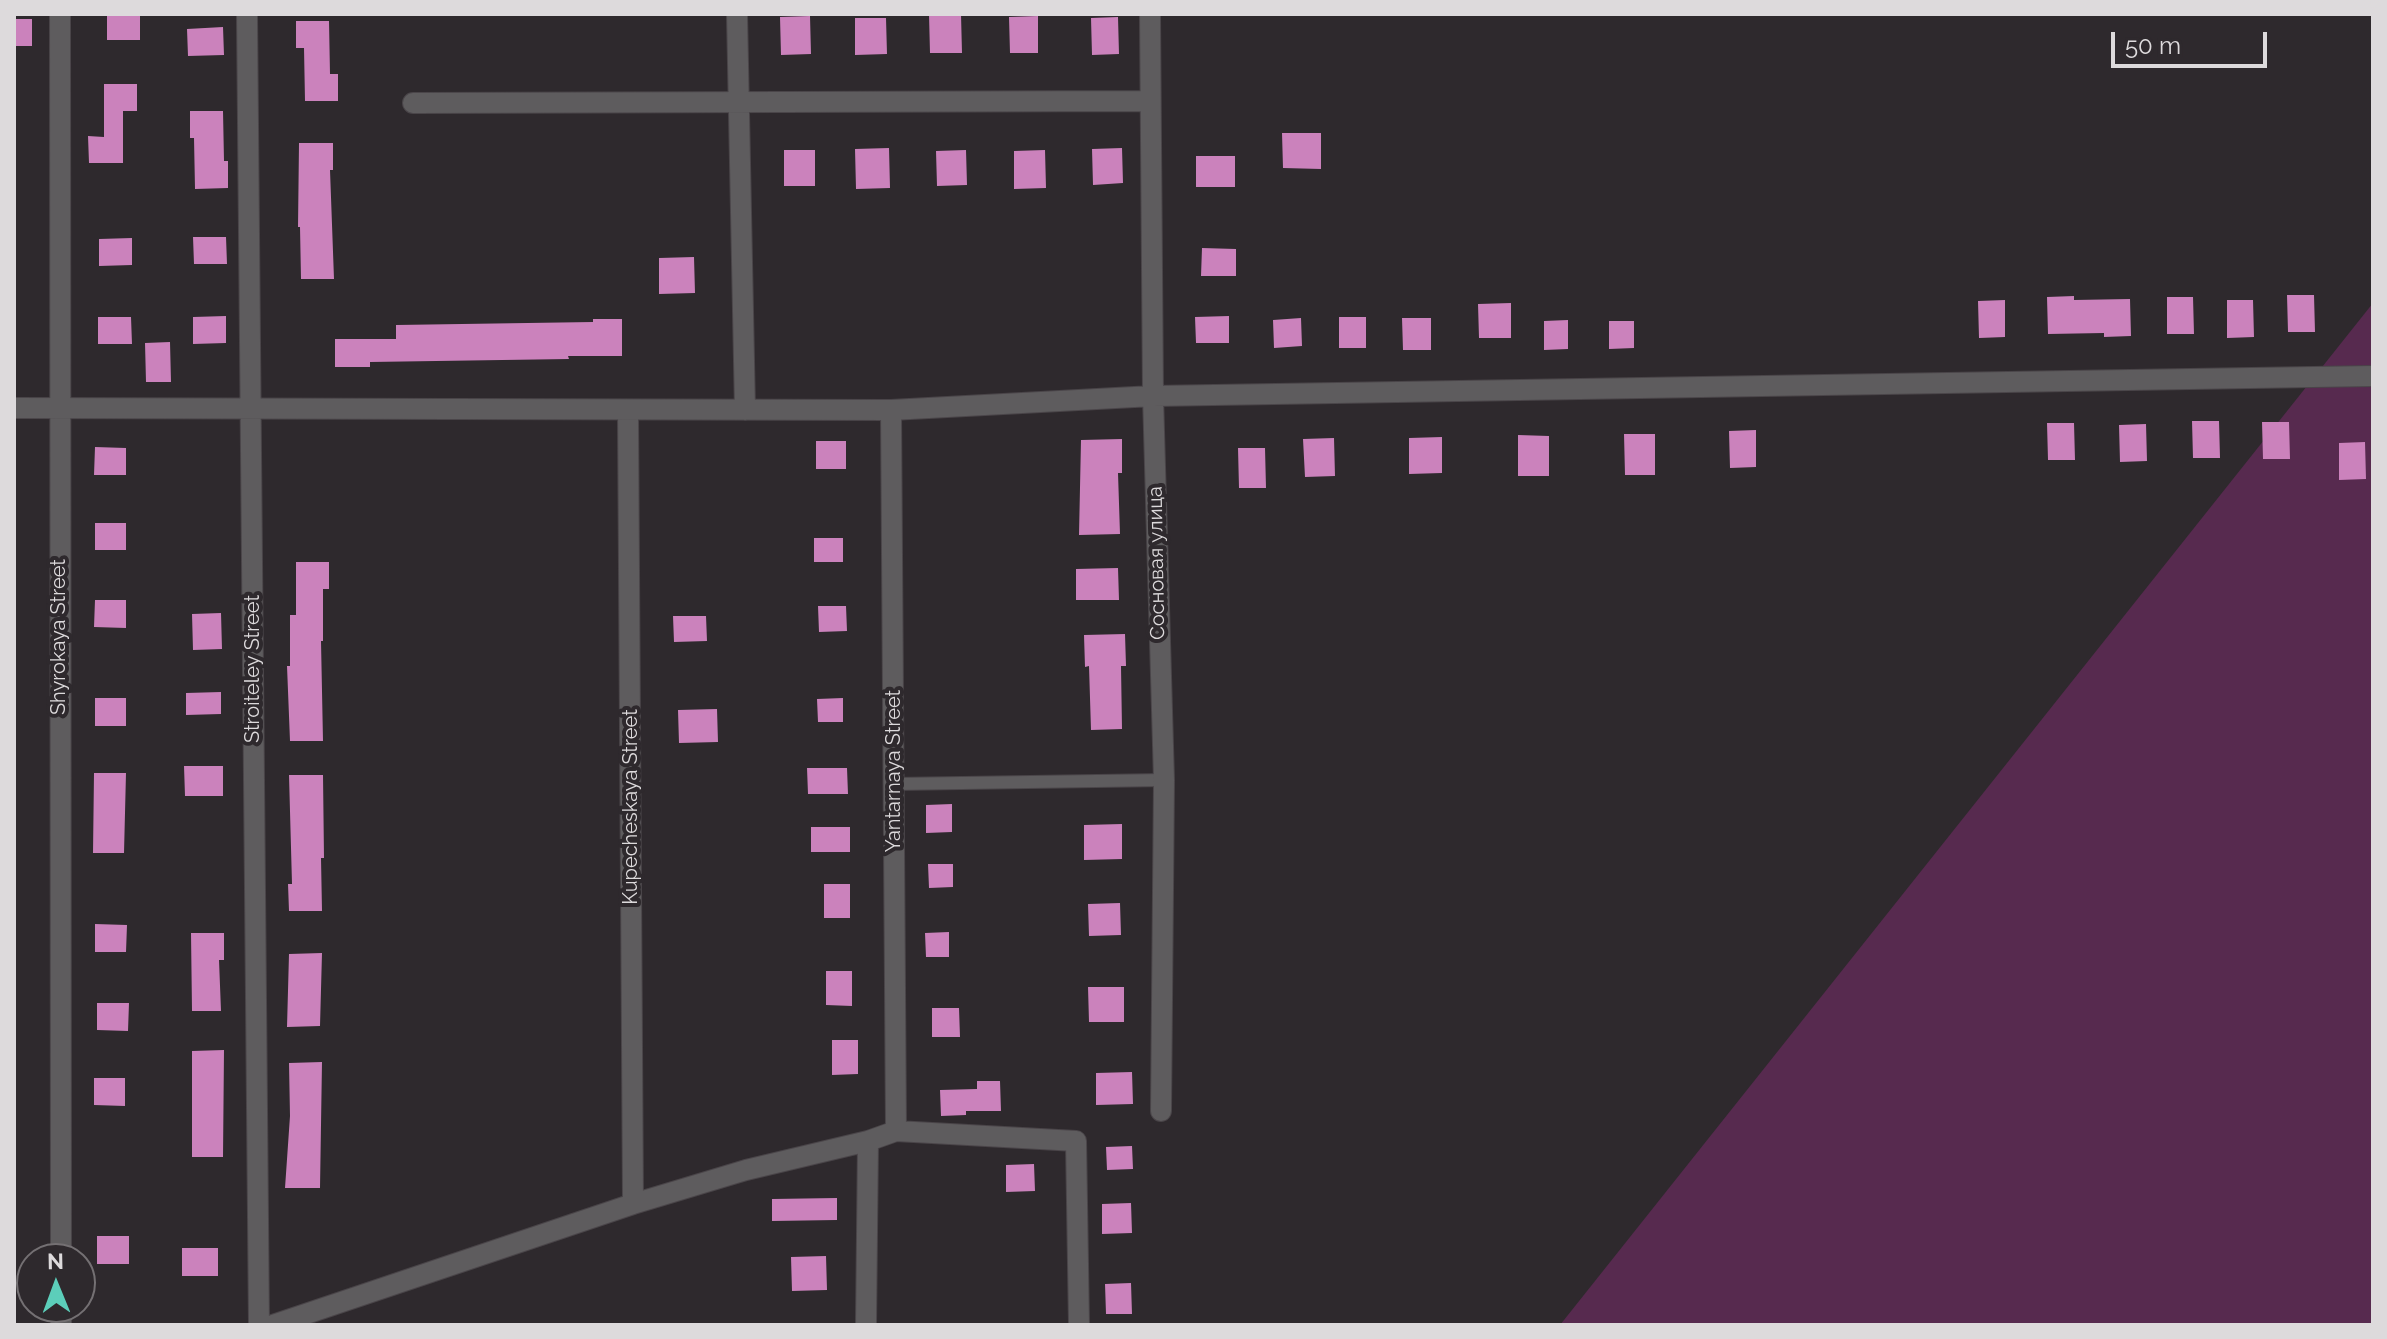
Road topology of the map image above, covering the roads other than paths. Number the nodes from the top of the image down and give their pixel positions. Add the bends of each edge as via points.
1 (60, 14) edge
2 (247, 14) edge
3 (737, 14) edge
4 (1150, 14) edge
5 (1150, 101) junction
6 (413, 103) dead end
7 (739, 104) junction
8 (2373, 376) edge
9 (1153, 396) junction
10 (14, 408) edge
11 (59, 408) junction
12 (251, 410) junction
13 (745, 410) junction
14 (891, 410) junction
15 (628, 411) junction
16 (1164, 780) junction
17 (894, 784) junction
18 (1161, 1111) dead end
19 (896, 1131) junction
20 (868, 1141) junction
21 (633, 1204) junction
22 (61, 1243) edge
23 (259, 1325) edge
24 (273, 1325) edge
25 (866, 1325) edge
26 (1079, 1325) edge

1 - 11 street, Shyrokaya Street
2 - 12 street, Stroiteley Street
3 - 7 street
4 - 5 street, Сосновая улица
5 - 7 street
5 - 9 street, Сосновая улица
6 - 7 street
7 - 13 street
8 - 9 street
9 - 14 street
9 - 16 street, Сосновая улица
10 - 11 street
11 - 12 street
11 - 22 street, Shyrokaya Street
12 - 15 street
12 - 23 street, Stroiteley Street
13 - 14 street
13 - 15 street
14 - 17 street, Yantarnaya Street
15 - 21 street, Kupecheskaya Street
16 - 17 lane
16 - 18 street, Сосновая улица
17 - 19 street, Yantarnaya Street
19 - 20 street
19 - 26 street via 1076,1141
20 - 21 street
20 - 25 street
21 - 24 street

